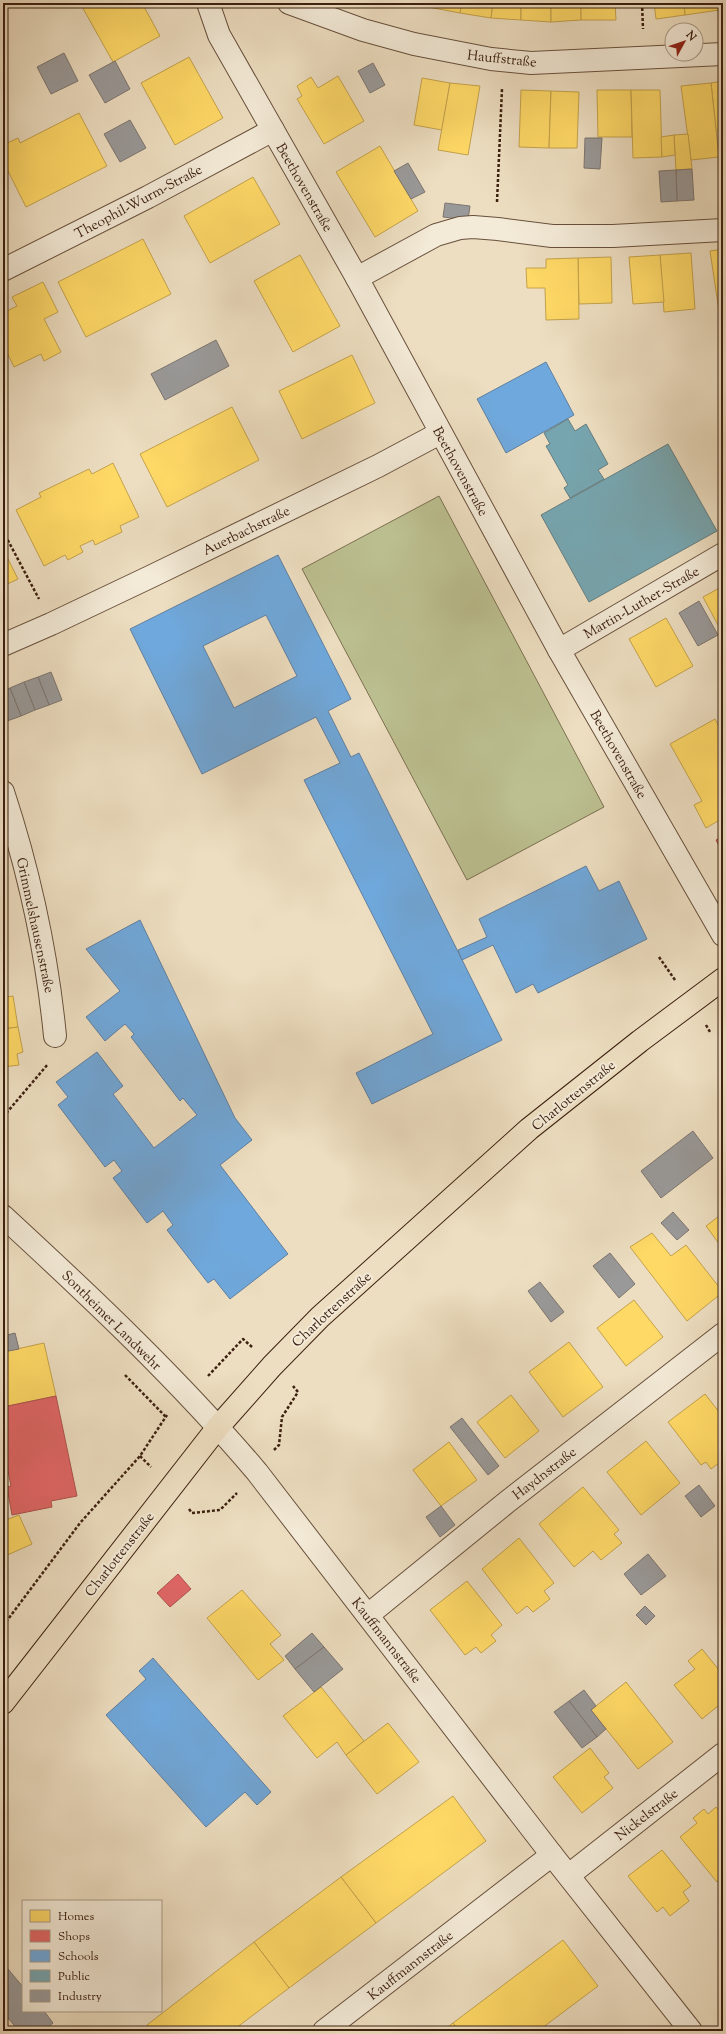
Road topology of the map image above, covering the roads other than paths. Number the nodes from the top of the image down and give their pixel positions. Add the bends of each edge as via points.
1 (208, 3) edge
2 (288, 3) edge
3 (723, 54) edge
4 (272, 130) junction
5 (723, 230) edge
6 (3, 270) edge
7 (357, 278) junction
8 (440, 433) junction
9 (723, 554) edge
10 (3, 645) edge
11 (559, 650) junction
12 (3, 792) edge
13 (723, 935) edge
14 (723, 979) edge
15 (55, 1036) road end
16 (3, 1216) edge
17 (723, 1334) edge
18 (218, 1427) junction
19 (368, 1615) junction
20 (3, 1703) edge
21 (723, 1754) edge
22 (552, 1855) junction
23 (569, 1875) junction
24 (324, 2031) edge
25 (691, 2031) edge

1 - 4 street, Beethovenstraße via 219,35
2 - 3 street, Hauffstraße via 363,30 414,44 491,59 566,62
4 - 6 street, Theophil-Wurm-Straße via 148,197
4 - 7 street, Beethovenstraße
5 - 7 street via 552,236 473,227 447,231
7 - 8 street, Beethovenstraße
8 - 10 street, Auerbachstraße via 378,466
8 - 11 street, Beethovenstraße
9 - 11 street, Martin-Luther-Straße
11 - 13 street, Beethovenstraße
12 - 15 street, Grimmelshausenstraße via 40,935 50,987
14 - 18 main road, Charlottenstraße via 669,1018 529,1129 320,1317
16 - 18 street, Sontheimer Landwehr via 66,1274
17 - 19 street, Haydnstraße via 484,1520
18 - 19 street, Kauffmannstraße via 257,1472
18 - 20 main road, Charlottenstraße
19 - 22 street, Kauffmannstraße
21 - 23 street, Nickelstraße
22 - 23 street, Kauffmannstraße
22 - 24 street, Kauffmannstraße
23 - 25 street, Kauffmannstraße

